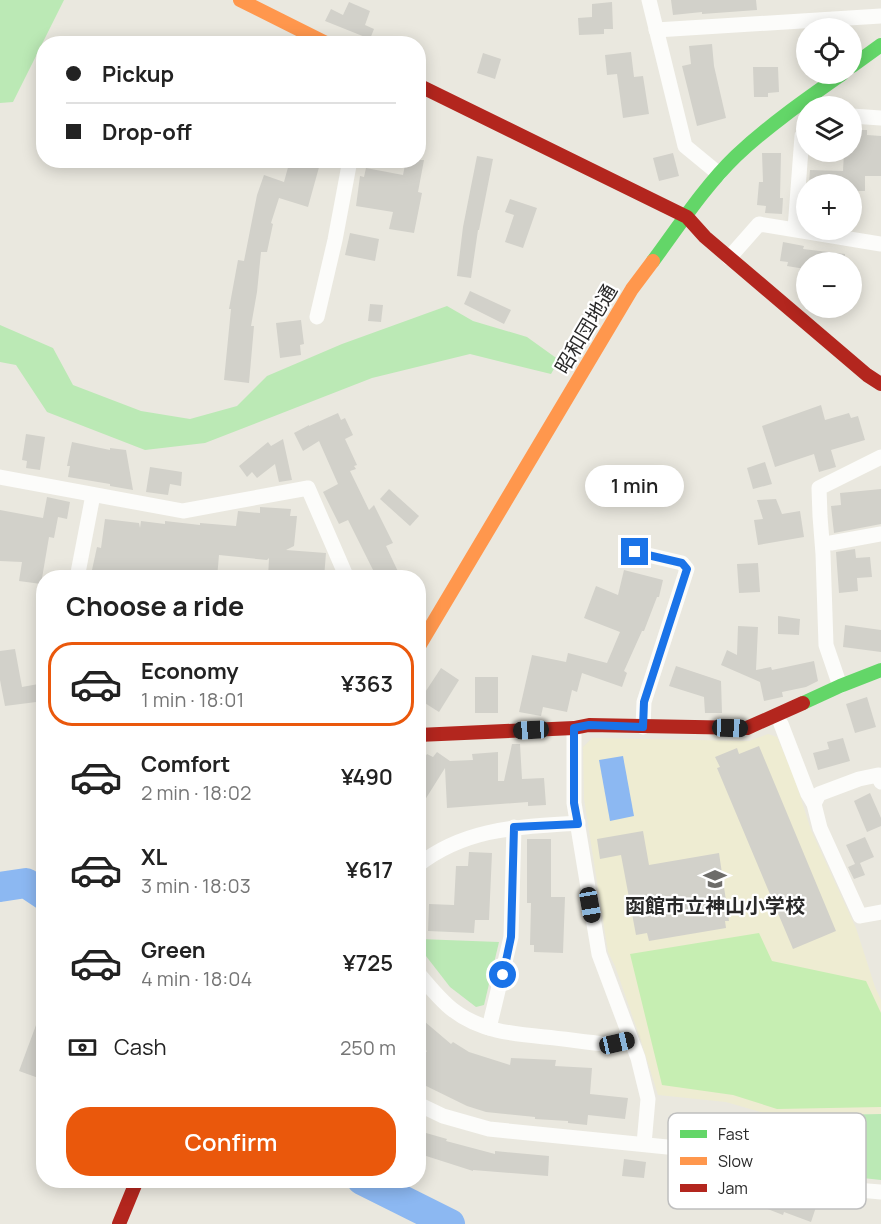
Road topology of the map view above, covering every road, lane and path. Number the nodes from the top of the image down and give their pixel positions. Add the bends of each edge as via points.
1 (240, 0) edge
2 (649, 0) edge
3 (881, 16) edge
4 (656, 30) junction
5 (312, 36) edge
6 (880, 49) edge
7 (862, 60) edge
8 (828, 84) edge
9 (426, 90) edge
10 (862, 117) edge
11 (881, 118) edge
12 (800, 162) edge
13 (348, 168) edge
14 (719, 174) junction
15 (687, 217) junction
16 (795, 229) junction
17 (881, 244) edge
18 (729, 258) junction
19 (317, 317) dead end
20 (881, 384) edge
21 (881, 457) edge
22 (0, 477) edge
23 (93, 495) junction
24 (881, 534) edge
25 (831, 543) dead end
26 (635, 552) dead end
27 (79, 570) edge
28 (344, 570) edge
29 (426, 635) edge
30 (881, 670) edge
31 (840, 686) junction
32 (781, 724) dead end
33 (643, 727) junction
34 (574, 728) junction
35 (426, 735) edge
36 (881, 782) edge
37 (814, 804) junction
38 (578, 824) junction
39 (514, 827) junction
40 (426, 860) edge
41 (881, 912) edge
42 (426, 982) edge
43 (489, 1028) junction
44 (631, 1040) junction
45 (426, 1108) edge
46 (644, 1144) junction
47 (668, 1147) edge
48 (134, 1188) edge
49 (866, 1190) edge
50 (881, 1192) edge
51 (119, 1224) edge

1 - 5 street
2 - 4 street
3 - 4 street
4 - 14 street via 685,146
6 - 7 street
8 - 14 street, 昭和団地通 via 772,123
9 - 15 street
10 - 11 street
12 - 16 street
13 - 19 street
14 - 15 street, 昭和団地通
15 - 18 street
15 - 29 street, 昭和団地通 via 632,289
16 - 17 street
16 - 18 street via 759,224
18 - 20 street
21 - 31 street via 819,488 826,645
22 - 23 street
23 - 27 street
23 - 28 street via 183,512 308,488
24 - 25 street
26 - 33 street via 682,563 687,569 644,702
30 - 31 street
31 - 33 street via 747,728
32 - 37 street
33 - 34 street
34 - 35 street
34 - 38 street via 574,803
36 - 37 street via 878,775 859,779 819,794
37 - 41 street via 820,828 860,916
38 - 39 street
38 - 44 street via 599,954
39 - 40 street via 454,842
39 - 43 street via 511,937
42 - 43 street via 454,1010
43 - 44 street via 605,1044
44 - 46 street via 648,1099
45 - 46 street via 489,1129
46 - 47 street
48 - 51 street
49 - 50 street

